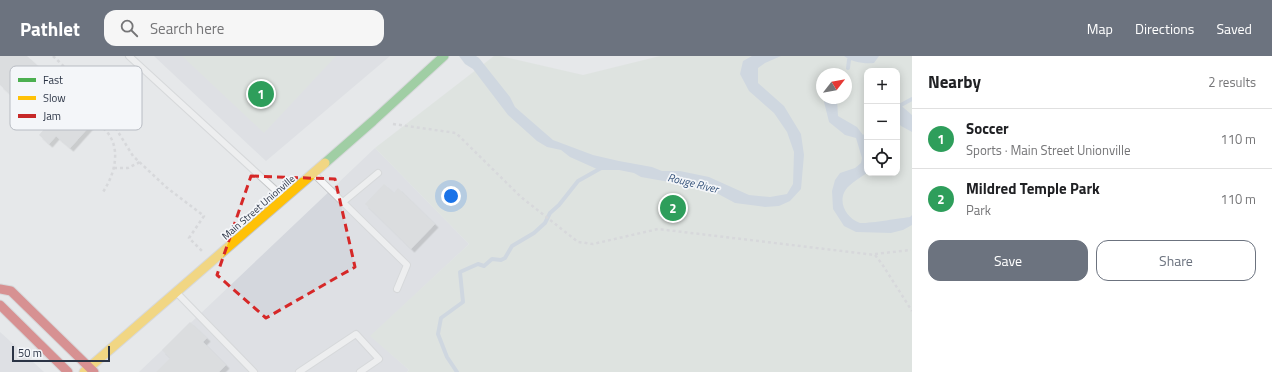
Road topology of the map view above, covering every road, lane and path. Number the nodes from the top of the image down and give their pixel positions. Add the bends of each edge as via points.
1 (53, 56) edge
2 (129, 56) edge
3 (444, 56) edge
4 (63, 66) edge
5 (140, 66) edge
6 (142, 68) edge
7 (373, 121) junction
8 (104, 130) edge
9 (117, 130) edge
10 (140, 162) junction
11 (114, 168) junction
12 (313, 173) junction
13 (378, 173) dead end
14 (103, 192) dead end
15 (284, 198) junction
16 (343, 202) junction
17 (912, 251) edge
18 (875, 254) junction
19 (212, 261) junction
20 (0, 289) edge
21 (397, 289) dead end
22 (176, 292) junction
23 (0, 305) edge
24 (912, 311) edge
25 (89, 370) edge
26 (250, 371) edge
27 (68, 372) edge
28 (299, 372) edge
29 (360, 372) edge

1 - 4 path
2 - 5 lane
3 - 7 main road, Main Street Unionville
6 - 15 lane
7 - 12 main road, Main Street Unionville
7 - 18 path via 456,133 521,197 578,242 592,244 658,229
8 - 11 path via 111,138 115,154
9 - 10 path via 133,156
10 - 11 path via 128,168
10 - 19 path via 166,187 204,216 189,238
11 - 14 path
12 - 15 main road, Main Street Unionville
12 - 16 lane
13 - 16 lane
15 - 19 main road, Main Street Unionville
16 - 21 lane via 407,265
17 - 18 path
18 - 24 path
19 - 22 main road, Main Street Unionville
20 - 25 main road via 11,290
22 - 25 main road, Main Street Unionville
22 - 26 lane
23 - 27 main road
28 - 29 lane via 356,334 379,359

